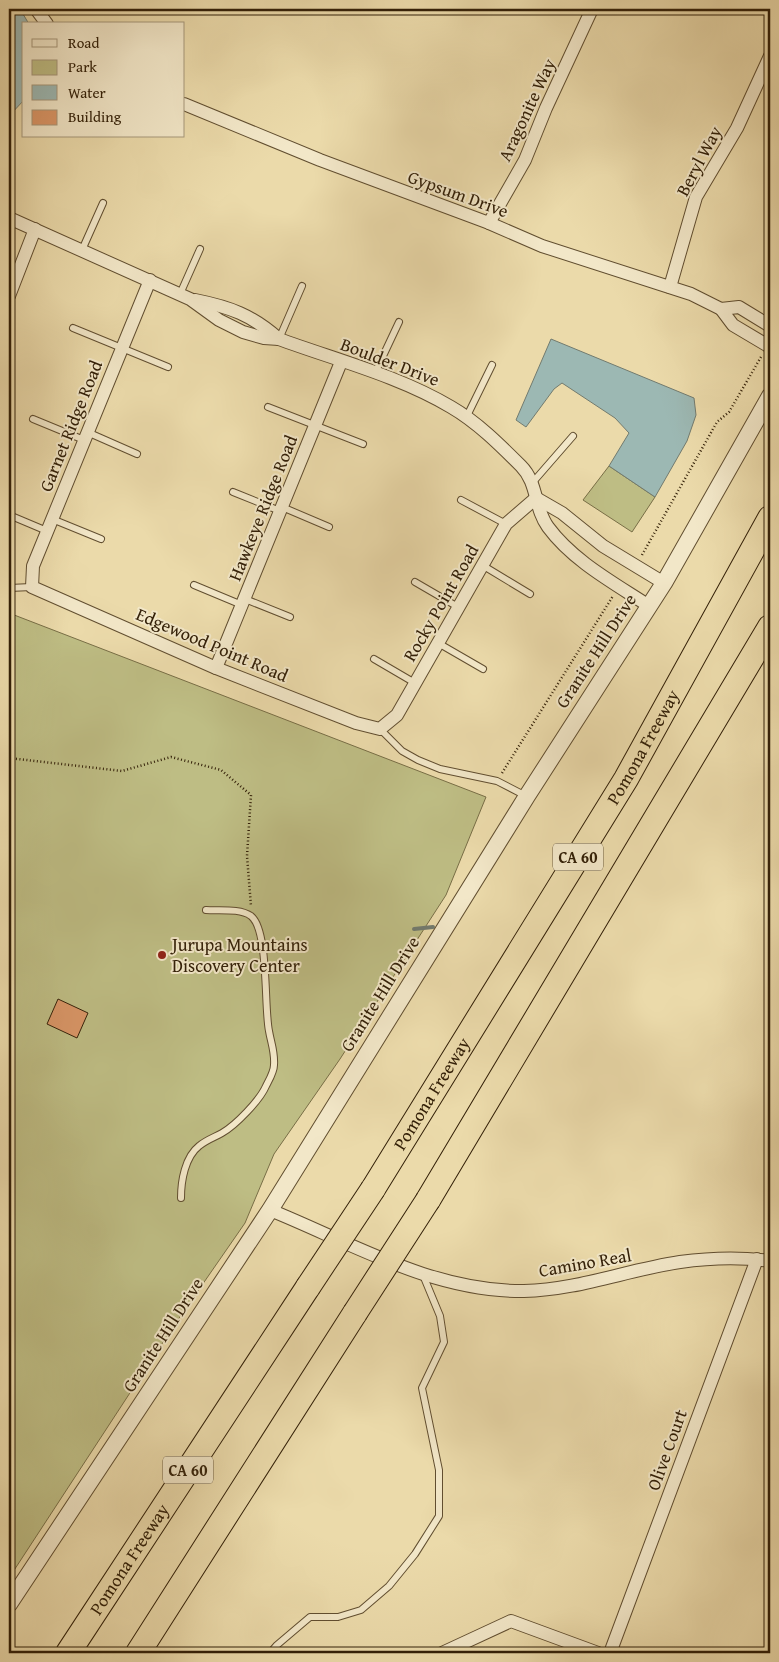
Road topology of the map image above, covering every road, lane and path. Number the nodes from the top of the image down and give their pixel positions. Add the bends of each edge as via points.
1 (36, 9) edge
2 (592, 9) edge
3 (46, 22) edge
4 (770, 56) edge
5 (185, 104) edge
6 (103, 203) dead end
7 (9, 218) edge
8 (489, 223) junction
9 (35, 229) junction
10 (200, 249) dead end
11 (82, 250) junction
12 (150, 280) junction
13 (302, 286) dead end
14 (670, 287) junction
15 (9, 296) edge
16 (185, 297) junction
17 (721, 309) junction
18 (399, 322) dead end
19 (770, 326) edge
20 (73, 328) dead end
21 (279, 339) junction
22 (770, 347) edge
23 (121, 348) junction
24 (341, 362) junction
25 (492, 365) dead end
26 (756, 366) dead end
27 (168, 367) dead end
28 (375, 374) junction
29 (770, 396) edge
30 (268, 407) dead end
31 (466, 418) junction
32 (33, 419) dead end
33 (315, 426) junction
34 (86, 436) junction
35 (573, 436) dead end
36 (363, 444) dead end
37 (137, 454) dead end
38 (533, 482) junction
39 (233, 492) dead end
40 (536, 498) junction
41 (461, 500) dead end
42 (281, 509) junction
43 (9, 515) edge
44 (770, 518) edge
45 (506, 524) junction
46 (50, 525) junction
47 (576, 526) junction
48 (329, 527) dead end
49 (101, 540) dead end
50 (560, 542) junction
51 (649, 544) dead end
52 (482, 565) junction
53 (415, 582) dead end
54 (664, 582) junction
55 (194, 585) dead end
56 (32, 587) junction
57 (9, 588) edge
58 (530, 594) dead end
59 (243, 602) junction
60 (606, 605) dead end
61 (648, 606) junction
62 (458, 607) junction
63 (290, 617) dead end
64 (770, 627) edge
65 (438, 643) junction
66 (770, 656) edge
67 (374, 659) dead end
68 (216, 668) junction
69 (483, 669) dead end
70 (415, 684) junction
71 (732, 690) junction
72 (380, 729) junction
73 (9, 758) edge
74 (497, 781) junction
75 (527, 796) junction
76 (206, 910) dead end
77 (252, 917) junction
78 (181, 1198) dead end
79 (270, 1210) junction
80 (757, 1259) junction
81 (770, 1261) edge
82 (423, 1275) junction
83 (9, 1604) edge
84 (68, 1653) edge
85 (138, 1653) edge
86 (270, 1653) edge
87 (442, 1653) edge
88 (598, 1653) edge
89 (610, 1653) edge

1 - 3 street
2 - 8 street, Aragonite Way via 525,160
4 - 14 street, Beryl Way via 737,128 696,197
5 - 8 street, Gypsum Drive via 320,160
6 - 11 lane
7 - 9 street, Boulder Drive
8 - 14 street, Gypsum Drive via 542,246
9 - 11 street, Boulder Drive
9 - 15 street
10 - 16 lane
11 - 12 street, Boulder Drive
12 - 16 street, Boulder Drive
12 - 23 street, Garnet Ridge Road
13 - 21 lane
14 - 17 street, Gypsum Drive
16 - 21 street, Boulder Drive via 239,311 262,324
17 - 19 street, Gypsum Drive via 739,307
17 - 22 street, Gypsum Drive via 733,325
18 - 28 lane
20 - 23 lane
21 - 24 street, Boulder Drive
23 - 27 lane
23 - 34 street, Garnet Ridge Road
24 - 28 street, Boulder Drive
24 - 33 street, Hawkeye Ridge Road
25 - 31 lane
26 - 51 path via 729,412 717,422
28 - 31 street, Boulder Drive via 433,397
29 - 54 street, Granite Hill Drive
30 - 33 lane
31 - 38 street, Boulder Drive via 522,467
32 - 34 lane
33 - 36 lane
33 - 42 street, Hawkeye Ridge Road
34 - 37 lane
34 - 46 street, Garnet Ridge Road
35 - 38 lane
38 - 40 street, Boulder Drive
39 - 42 lane
40 - 45 street, Rocky Point Road
40 - 47 street via 562,513
40 - 50 street, Boulder Drive via 546,526
41 - 45 lane
42 - 48 lane
42 - 59 street, Hawkeye Ridge Road
43 - 46 lane
44 - 84 highway, Pomona Freeway / CA 60, bridge via 626,779 373,1189
45 - 52 street, Rocky Point Road
46 - 49 lane
46 - 56 street, Garnet Ridge Road via 33,566
47 - 50 street
47 - 54 street
50 - 61 street, Boulder Drive
52 - 58 lane
52 - 62 street, Rocky Point Road
53 - 62 lane
54 - 61 street, Granite Hill Drive
55 - 59 lane
56 - 57 lane
56 - 68 street, Edgewood Point Road
59 - 63 lane
59 - 68 street, Hawkeye Ridge Road
60 - 74 path
61 - 75 street, Granite Hill Drive
62 - 65 street, Rocky Point Road
64 - 71 highway, CA 60
65 - 69 lane
65 - 70 street, Rocky Point Road
66 - 71 highway
67 - 70 lane
68 - 72 street, Edgewood Point Road via 356,723
70 - 72 street, Rocky Point Road via 396,715
71 - 85 highway, CA 60, bridge via 428,1200
72 - 74 lane via 402,751 418,760 440,769
73 - 77 path via 122,771 171,757 221,770 251,795 247,856
74 - 75 lane
75 - 79 street, Granite Hill Drive
76 - 77 lane via 242,912
77 - 78 lane via 262,942 274,1067 265,1089 247,1110 223,1132 198,1146 181,1182
79 - 82 street, Camino Real
79 - 83 street, Granite Hill Drive
80 - 81 street, Camino Real
80 - 82 street, Camino Real via 715,1258 679,1262 573,1287 524,1291 478,1288
80 - 89 street, Olive Court
82 - 86 lane via 440,1316 444,1342 422,1388 439,1470 439,1516 415,1554 389,1586 361,1610 338,1617 310,1618 276,1644
87 - 88 street via 511,1621

